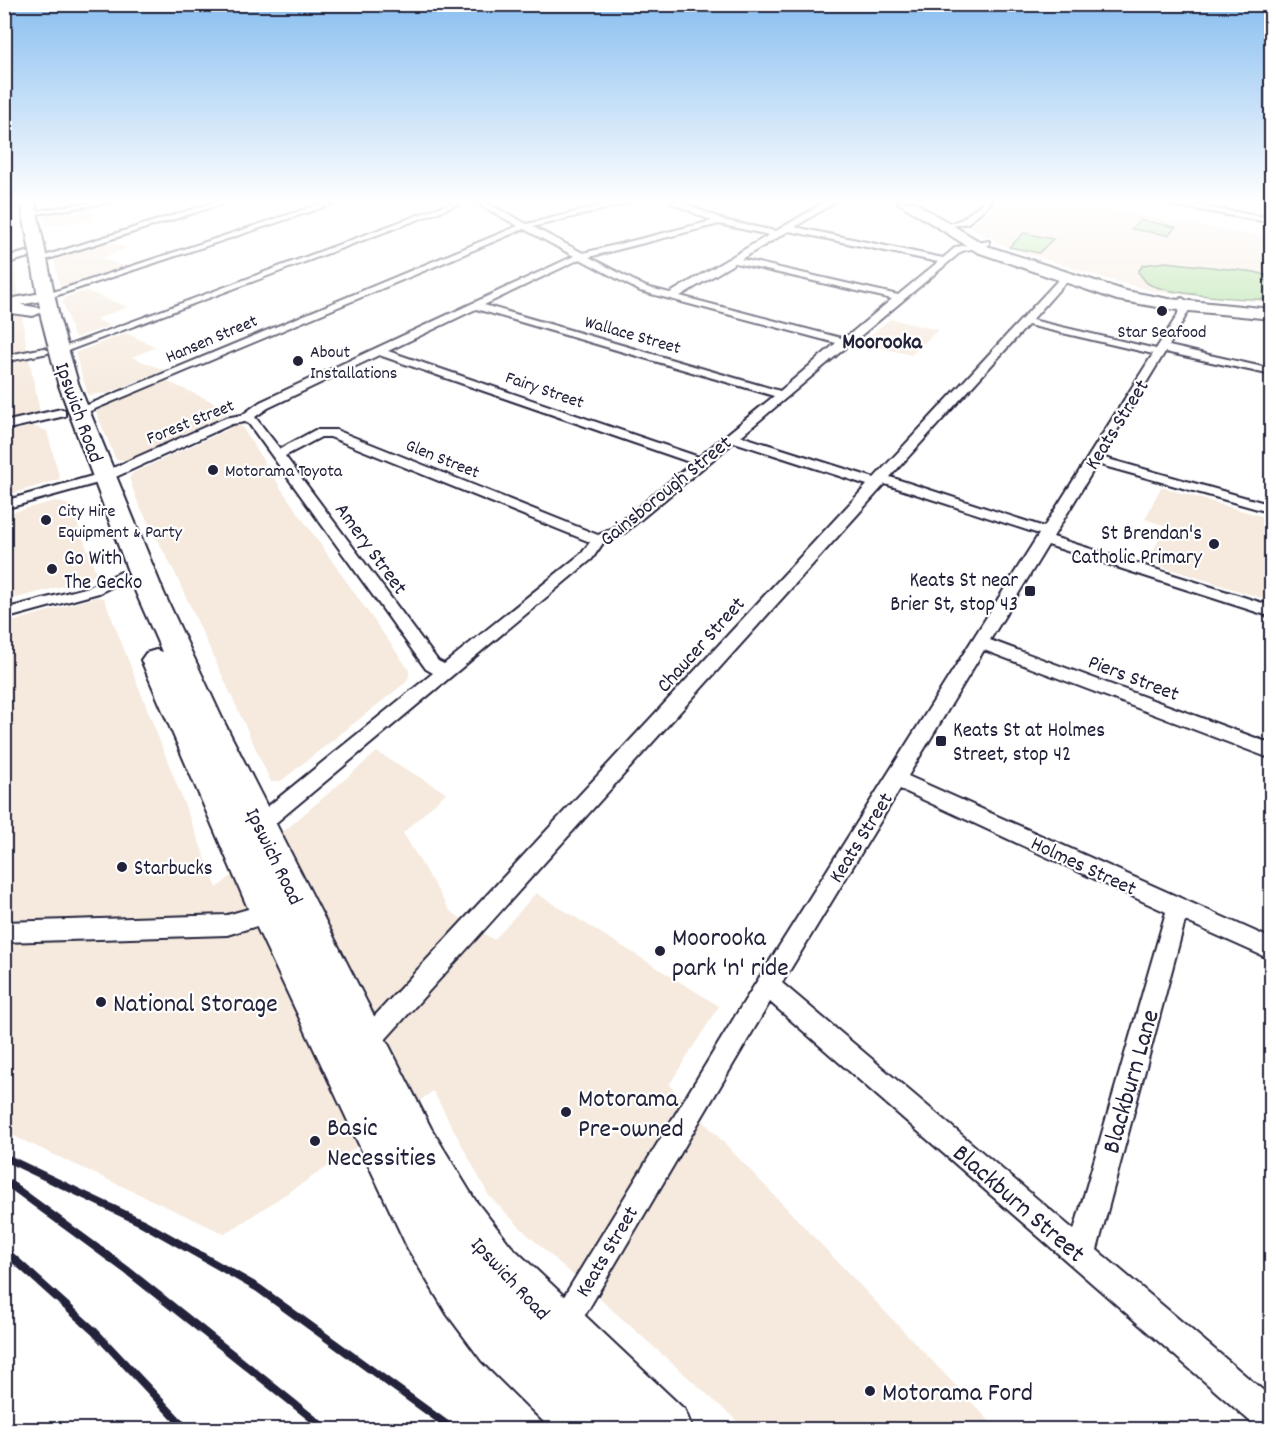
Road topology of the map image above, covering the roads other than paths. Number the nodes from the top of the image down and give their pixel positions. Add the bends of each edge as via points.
1 (33, 269) edge
2 (136, 269) edge
3 (276, 269) edge
4 (419, 269) edge
5 (553, 269) edge
6 (605, 269) edge
7 (719, 269) edge
8 (773, 269) edge
9 (935, 269) edge
10 (1046, 269) edge
11 (1059, 269) edge
12 (1069, 278) junction
13 (671, 297) junction
14 (899, 298) junction
15 (37, 302) junction
16 (1182, 303) junction
17 (474, 305) junction
18 (4, 306) edge
19 (1272, 309) edge
20 (1272, 314) edge
21 (1025, 321) junction
22 (842, 341) junction
23 (1162, 350) junction
24 (51, 351) junction
25 (378, 351) junction
26 (4, 359) edge
27 (1272, 372) edge
28 (782, 395) junction
29 (70, 412) junction
30 (246, 418) junction
31 (4, 426) edge
32 (732, 436) junction
33 (277, 455) junction
34 (1094, 459) junction
35 (700, 462) junction
36 (93, 481) junction
37 (880, 482) junction
38 (4, 505) edge
39 (1272, 509) edge
40 (1047, 536) junction
41 (598, 540) junction
42 (121, 577) junction
43 (1272, 612) edge
44 (4, 614) edge
45 (982, 643) junction
46 (445, 672) junction
47 (1272, 752) edge
48 (897, 778) junction
49 (248, 833) junction
50 (1178, 908) junction
51 (269, 913) junction
52 (4, 932) edge
53 (1272, 950) edge
54 (768, 986) junction
55 (366, 1043) junction
56 (1081, 1254) junction
57 (546, 1351) junction
58 (1272, 1419) edge
59 (592, 1430) edge
60 (665, 1430) edge

1 - 15 highway, Ipswich Road
2 - 15 street
3 - 24 street
4 - 29 street, Hansen Street
5 - 17 street, Forest Street
6 - 13 street via 640,288
7 - 13 street
8 - 14 street
9 - 14 street, Gainsborough Street
10 - 12 highway
11 - 16 highway
12 - 16 highway via 1139,300
12 - 21 street, Chaucer Street
13 - 22 street
14 - 22 street, Gainsborough Street via 854,336
15 - 18 highway
15 - 24 highway, Ipswich Road
16 - 19 highway
16 - 20 highway
16 - 23 street, Keats Street via 1182,316
17 - 25 street, Forest Street
17 - 28 street, Wallace Street
21 - 23 street
21 - 37 street, Chaucer Street
22 - 28 street, Gainsborough Street via 840,347
23 - 27 street
23 - 34 street, Keats Street
24 - 26 street
24 - 29 highway, Ipswich Road
25 - 30 street, Forest Street via 264,405
25 - 35 street, Fairy Street
28 - 32 street, Gainsborough Street
29 - 31 street, Hansen Street
29 - 36 highway, Ipswich Road
30 - 33 street, Amery Street
30 - 36 street, Forest Street via 229,421
32 - 35 street, Gainsborough Street
32 - 37 street
33 - 41 street, Glen Street via 319,433 332,433
33 - 46 street, Amery Street via 432,665
34 - 39 street
34 - 40 street, Keats Street
35 - 41 street, Gainsborough Street via 617,532
36 - 38 street, Forest Street
36 - 42 highway, Ipswich Road
36 - 49 highway, Ipswich Road via 150,593 206,718
37 - 40 street
37 - 55 street, Chaucer Street
40 - 43 street
40 - 45 street, Keats Street
41 - 46 street, Gainsborough Street via 587,556
42 - 44 street via 94,590
42 - 49 highway, Ipswich Road
45 - 47 street, Piers Street
45 - 48 street, Keats Street
46 - 49 street, Gainsborough Street
48 - 50 street, Holmes Street
48 - 54 street, Keats Street
49 - 51 highway, Ipswich Road
49 - 55 highway, Ipswich Road
50 - 53 street, Holmes Street
50 - 56 street, Blackburn Lane
51 - 52 street via 227,925
51 - 57 highway, Ipswich Road via 425,1232 465,1296 501,1342
54 - 56 street, Blackburn Street
54 - 57 street, Keats Street
55 - 57 highway, Ipswich Road via 416,1144 458,1217 493,1263
56 - 58 street, Blackburn Street
57 - 59 highway, Ipswich Road
57 - 60 highway, Ipswich Road

